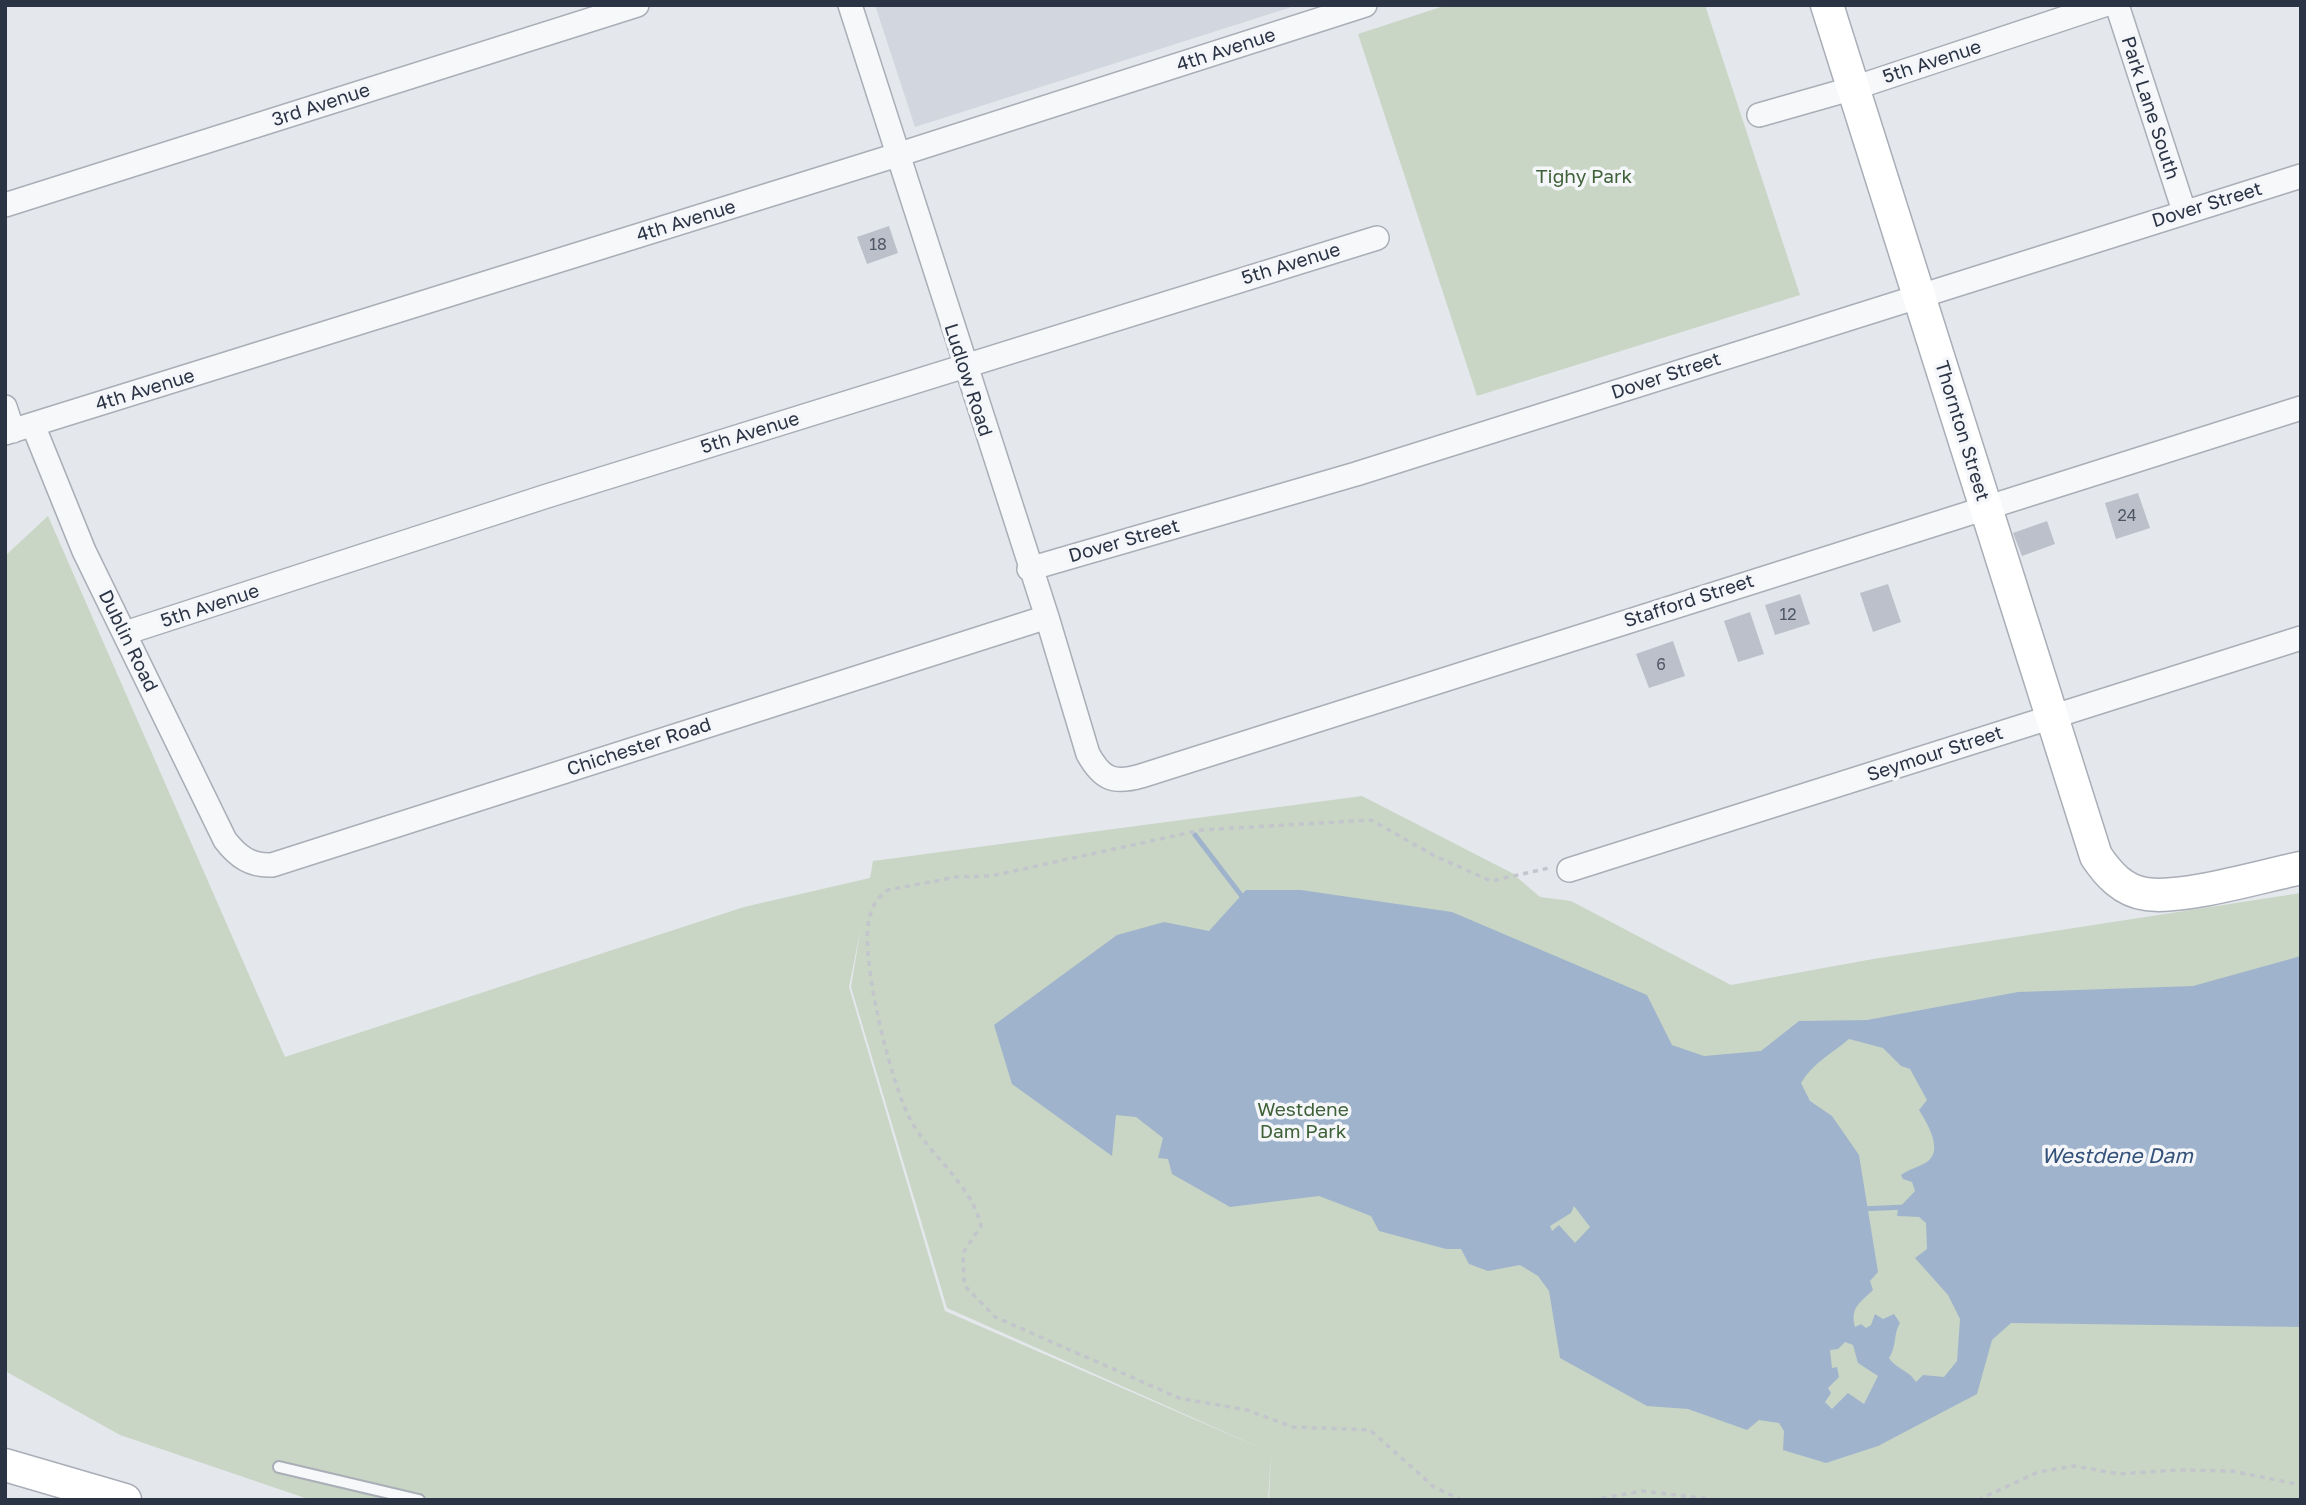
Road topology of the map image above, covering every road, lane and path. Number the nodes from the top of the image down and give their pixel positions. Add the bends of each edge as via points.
1 (637, 5) edge
2 (850, 5) edge
3 (1365, 5) edge
4 (1827, 5) edge
5 (2104, 5) edge
6 (2117, 5) edge
7 (1854, 88) junction
8 (1759, 116) dead end
9 (897, 155) junction
10 (2301, 176) edge
11 (5, 205) edge
12 (2184, 211) junction
13 (1377, 238) dead end
14 (1920, 296) junction
15 (964, 366) junction
16 (5, 407) edge
17 (2301, 408) edge
18 (17, 430) edge
19 (1985, 508) junction
20 (1029, 569) junction
21 (1047, 617) junction
22 (125, 633) junction
23 (2301, 638) edge
24 (2051, 717) junction
25 (1088, 754) joint
26 (233, 851) joint
27 (2301, 868) edge
28 (1569, 870) joint
29 (5, 1465) edge
30 (279, 1467) dead end
31 (2301, 1485) edge
32 (125, 1500) edge
33 (419, 1500) edge
34 (1462, 1500) edge
35 (1592, 1500) edge
36 (1718, 1500) edge
37 (1978, 1500) edge

1 - 11 street, 3rd Avenue
2 - 9 street, Ludlow Road
3 - 9 street, 4th Avenue
4 - 7 street, Thornton Street
5 - 7 street, 5th Avenue
6 - 12 street, Park Lane South
7 - 8 street, 5th Avenue
7 - 14 street, Thornton Street
9 - 15 street, Ludlow Road
9 - 18 street, 4th Avenue
10 - 12 street, Dover Street
12 - 14 street, Dover Street
13 - 15 street, 5th Avenue
14 - 19 street, Thornton Street
14 - 20 street, Dover Street via 1356,474
15 - 20 street, Ludlow Road
15 - 22 street, 5th Avenue
16 - 18 street, Dublin Road
17 - 19 street, Stafford Street
18 - 22 street, Dublin Road via 72,525
19 - 24 street, Thornton Street
19 - 25 street, Stafford Street via 1122,782 1098,772
20 - 21 street, Ludlow Road
21 - 25 street, Ludlow Road
21 - 26 street, Chichester Road via 272,865 251,863
22 - 26 street, Dublin Road
23 - 24 street, Seymour Street
24 - 27 street, Thornton Street via 2096,856 2129,889 2145,894 2219,886
24 - 28 street, Seymour Street
28 - 34 path via 1547,868 1491,881 1371,820 1201,830 991,876 956,877 888,890 879,895 869,919 867,947 884,1049 911,1121 977,1208 981,1227 964,1253 964,1285 995,1317 1179,1398 1247,1410 1293,1427 1370,1430 1434,1487
29 - 32 street
30 - 33 lane
31 - 37 path via 2232,1471 2119,1474 2075,1466 2038,1472
35 - 36 path via 1642,1491

